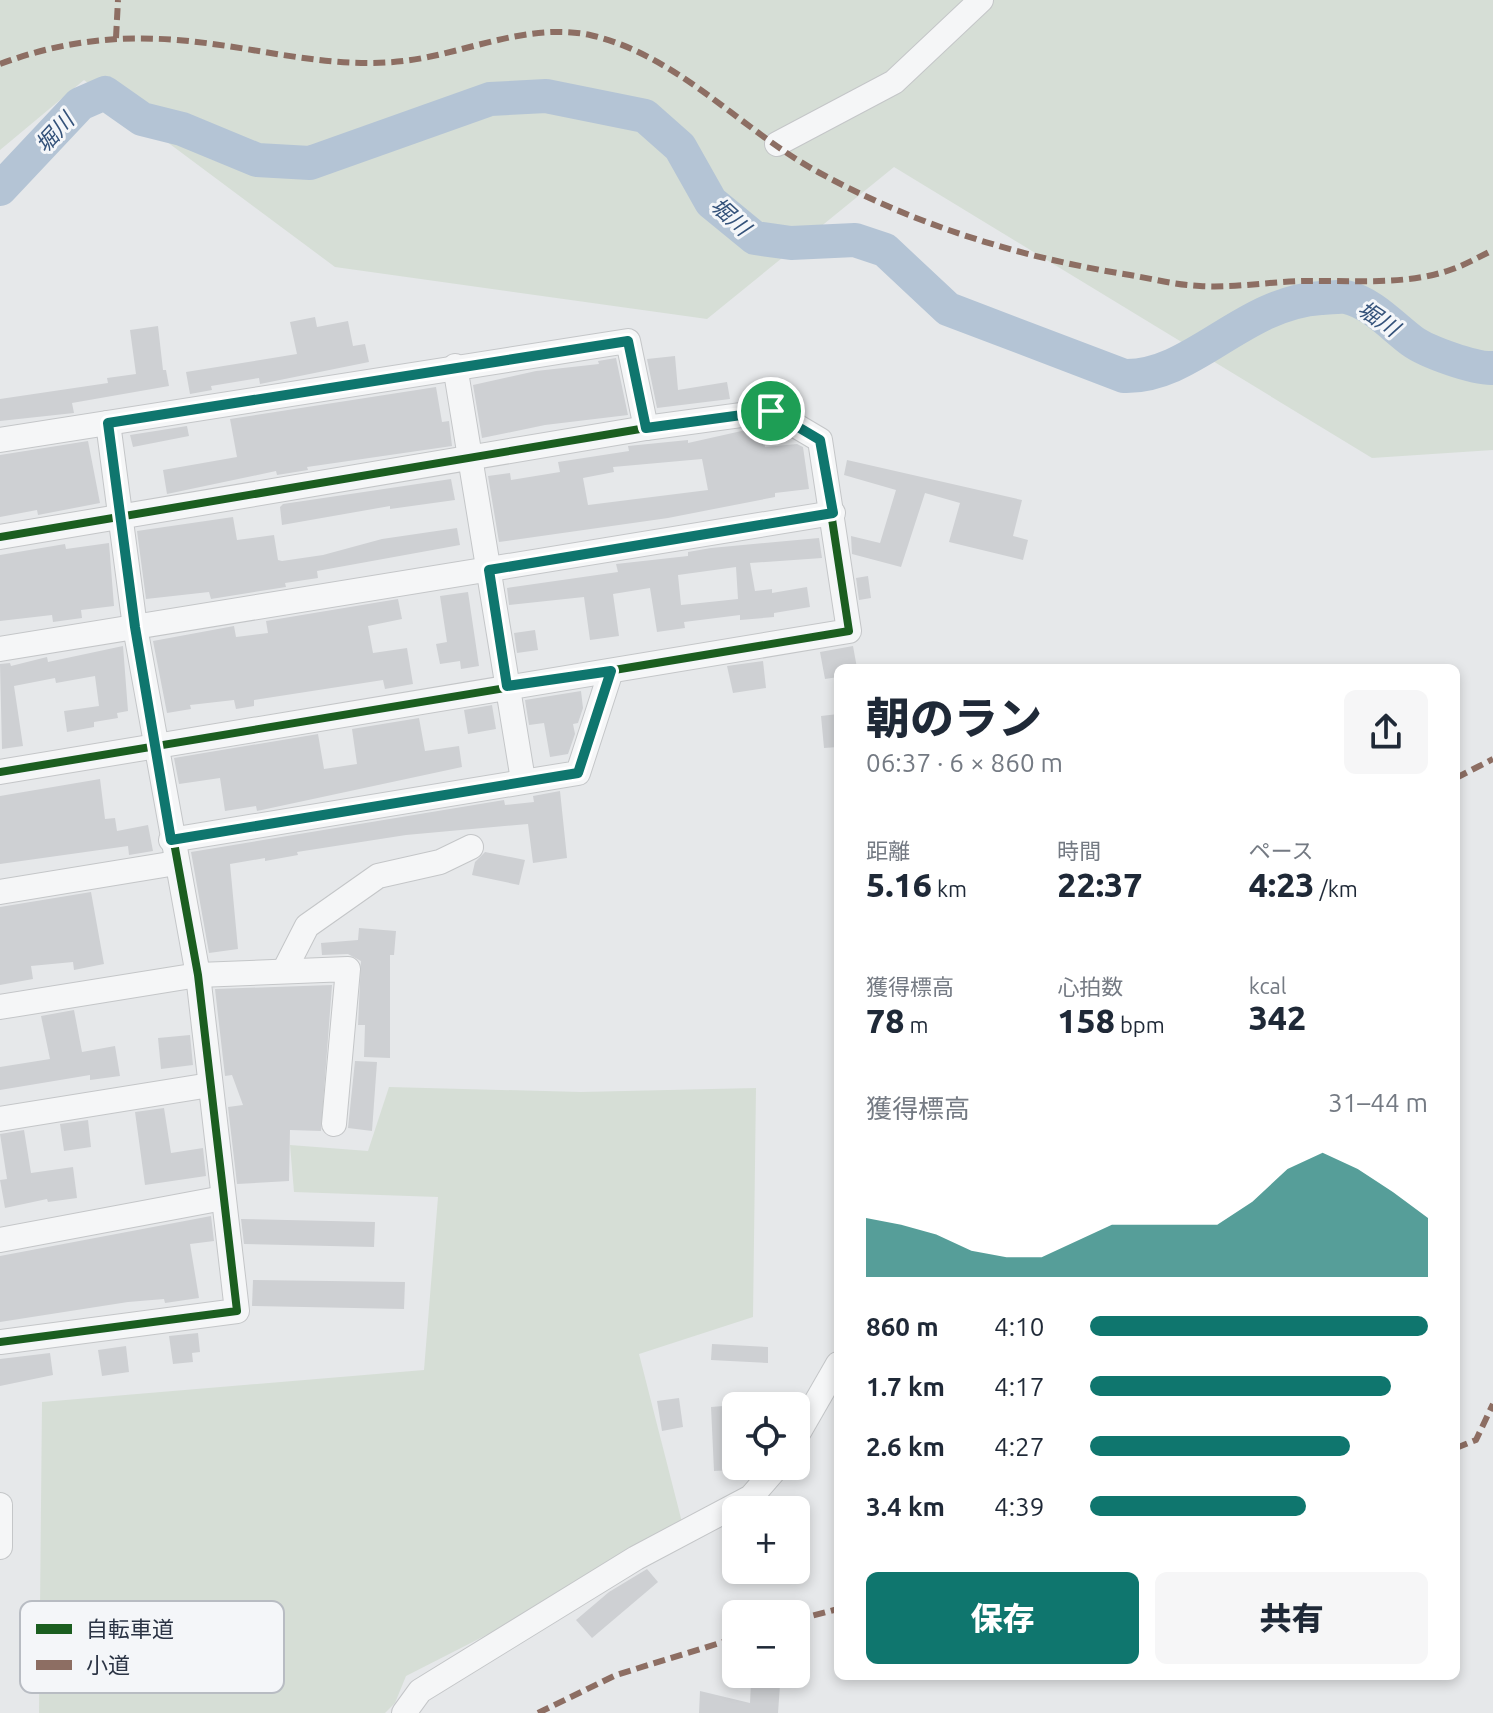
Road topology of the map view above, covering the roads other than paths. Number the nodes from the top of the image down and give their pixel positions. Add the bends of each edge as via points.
1 (981, 0) edge
2 (777, 144) dead end
3 (455, 366) junction
4 (108, 423) junction
5 (646, 428) junction
6 (0, 440) edge
7 (469, 458) junction
8 (833, 513) junction
9 (120, 518) junction
10 (0, 537) edge
11 (489, 570) junction
12 (135, 627) junction
13 (0, 649) edge
14 (611, 671) junction
15 (507, 686) junction
16 (157, 744) junction
17 (0, 772) edge
18 (523, 780) junction
19 (471, 847) dead end
20 (173, 852) junction
21 (0, 892) edge
22 (284, 971) junction
23 (198, 975) junction
24 (0, 1007) edge
25 (210, 1085) junction
26 (0, 1119) edge
27 (334, 1124) dead end
28 (223, 1198) junction
29 (0, 1240) edge
30 (0, 1342) edge
31 (834, 1371) edge
32 (810, 1413) edge
33 (766, 1480) edge
34 (0, 1505) edge
35 (0, 1547) edge
36 (404, 1713) edge

1 - 2 street via 894,82
3 - 4 street
3 - 5 street via 628,341
3 - 7 street
4 - 6 street
4 - 9 street
5 - 7 street
5 - 8 street via 771,411 820,440
7 - 9 street
7 - 11 street
8 - 11 street
8 - 14 street via 849,631
9 - 10 street
9 - 12 street
11 - 12 street
11 - 15 street
12 - 13 street
12 - 16 street
14 - 15 street
14 - 18 street via 578,773
15 - 16 street
15 - 18 street
16 - 17 street
16 - 20 street
18 - 20 street
19 - 22 street via 440,862 378,876 307,926
20 - 21 street
20 - 23 street
22 - 23 street
22 - 27 street via 348,969
23 - 24 street
23 - 25 street
25 - 26 street
25 - 28 street
28 - 29 street
28 - 30 street via 237,1311
31 - 32 street
33 - 36 street via 751,1497 636,1558 420,1691
34 - 35 street

